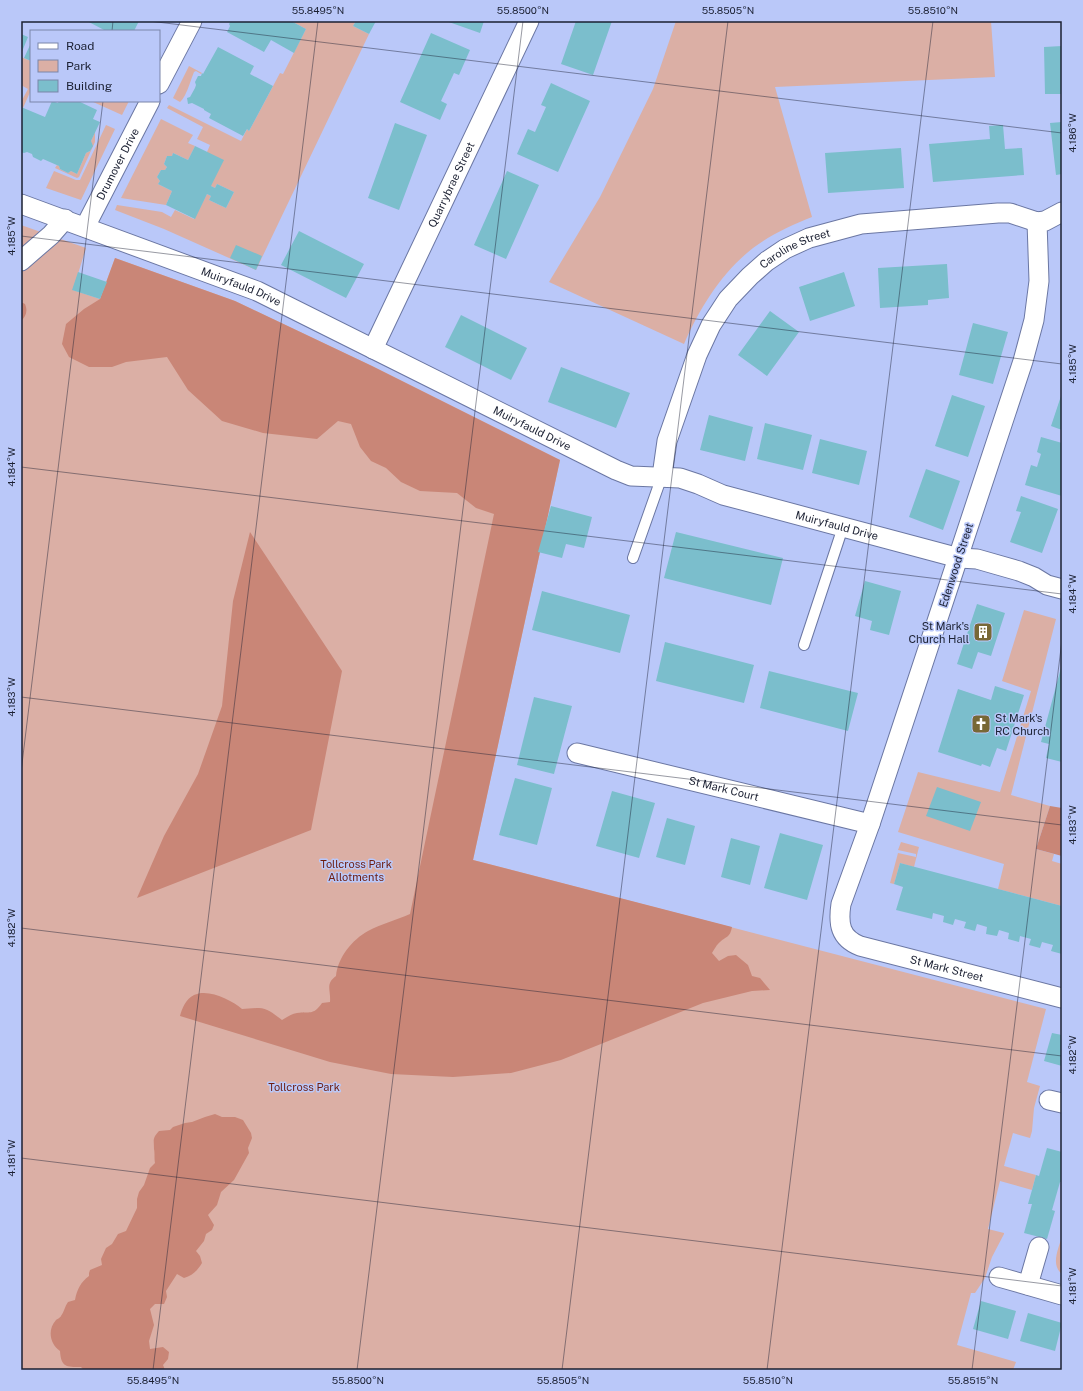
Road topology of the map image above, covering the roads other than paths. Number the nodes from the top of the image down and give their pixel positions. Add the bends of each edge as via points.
1 (192, 21) edge
2 (529, 21) edge
3 (160, 82) edge
4 (149, 102) edge
5 (21, 204) edge
6 (1062, 212) edge
7 (65, 219) junction
8 (1037, 222) junction
9 (85, 227) junction
10 (21, 261) edge
11 (373, 349) junction
12 (662, 476) junction
13 (843, 527) junction
14 (633, 558) dead end
15 (959, 558) junction
16 (1062, 589) edge
17 (804, 646) dead end
18 (578, 754) dead end
19 (870, 824) junction
20 (840, 926) joint
21 (1062, 998) edge
22 (1039, 1247) dead end
23 (999, 1276) dead end
24 (1028, 1285) junction
25 (1062, 1295) edge

1 - 3 street
2 - 11 street, Quarrybrae Street
4 - 9 street, Drumover Drive
5 - 7 street, Muiryfauld Drive
6 - 8 street via 1045,221
7 - 9 street, Muiryfauld Drive
7 - 10 street
8 - 12 street, Caroline Street via 1004,213 860,224 809,238 773,257 728,299 711,326 697,355 668,441
8 - 15 street, Edenwood Street via 1039,281 1034,320
9 - 11 street, Muiryfauld Drive via 258,291
11 - 12 street, Muiryfauld Drive via 616,470 631,476
12 - 13 street, Muiryfauld Drive via 680,478 723,496
12 - 14 lane
13 - 15 street, Muiryfauld Drive
13 - 17 lane
15 - 16 street, Muiryfauld Drive via 1019,571
15 - 19 street, Edenwood Street
18 - 19 street, St Mark Court
19 - 20 street, Edenwood Street via 841,904
20 - 21 street, St Mark Street via 849,940 860,946
22 - 24 street
23 - 24 street
24 - 25 street

